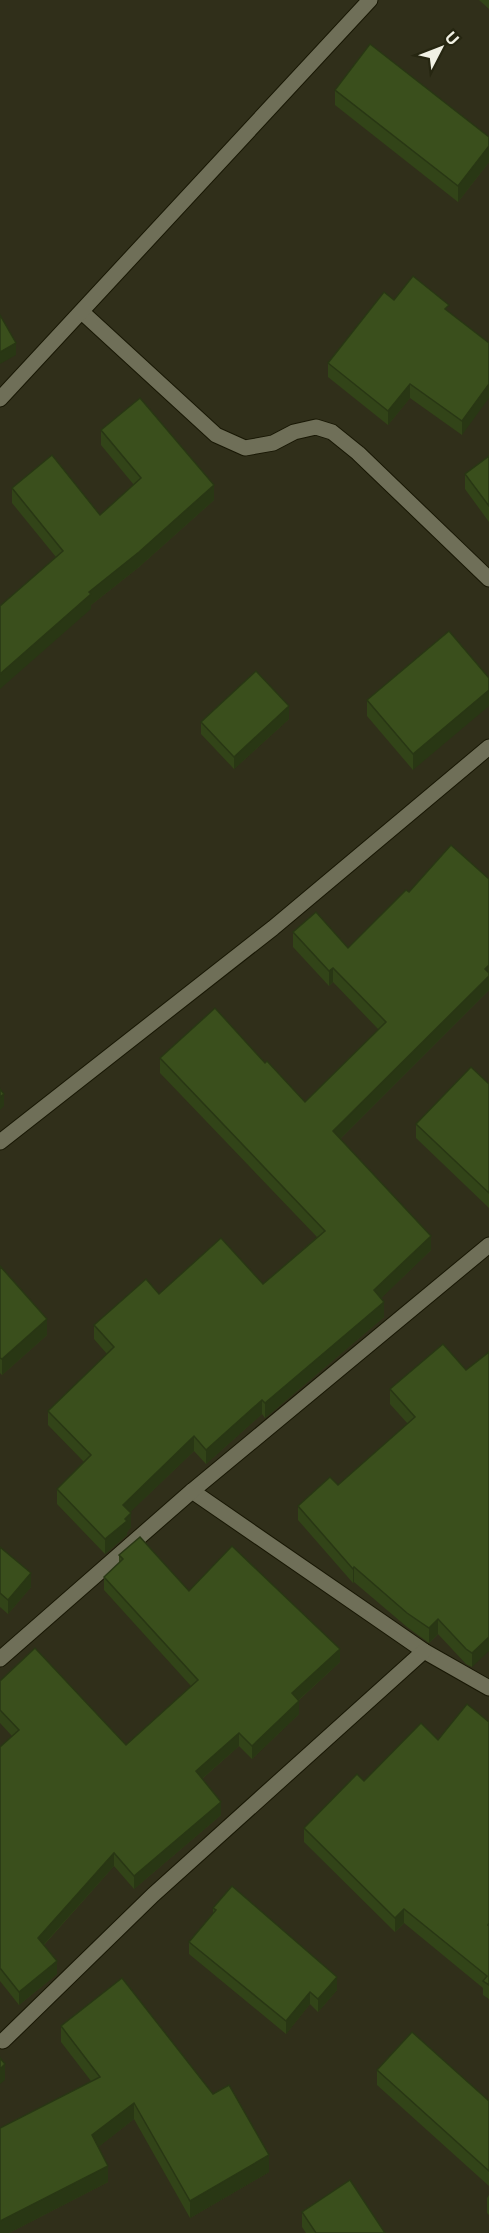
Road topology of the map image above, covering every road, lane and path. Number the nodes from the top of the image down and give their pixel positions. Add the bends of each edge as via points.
1 (370, 0) edge
2 (82, 312) junction
3 (0, 399) edge
4 (489, 579) edge
5 (489, 747) edge
6 (0, 1142) edge
7 (489, 1245) edge
8 (192, 1491) junction
9 (424, 1651) junction
10 (0, 1659) edge
11 (489, 1688) edge
12 (3, 2041) dead end

1 - 2 street
2 - 3 street
2 - 4 street via 216,435 245,448 273,443 316,427 332,432
5 - 6 street via 273,928
7 - 8 street
8 - 9 street
8 - 10 street
9 - 11 street
9 - 12 street via 153,1895

